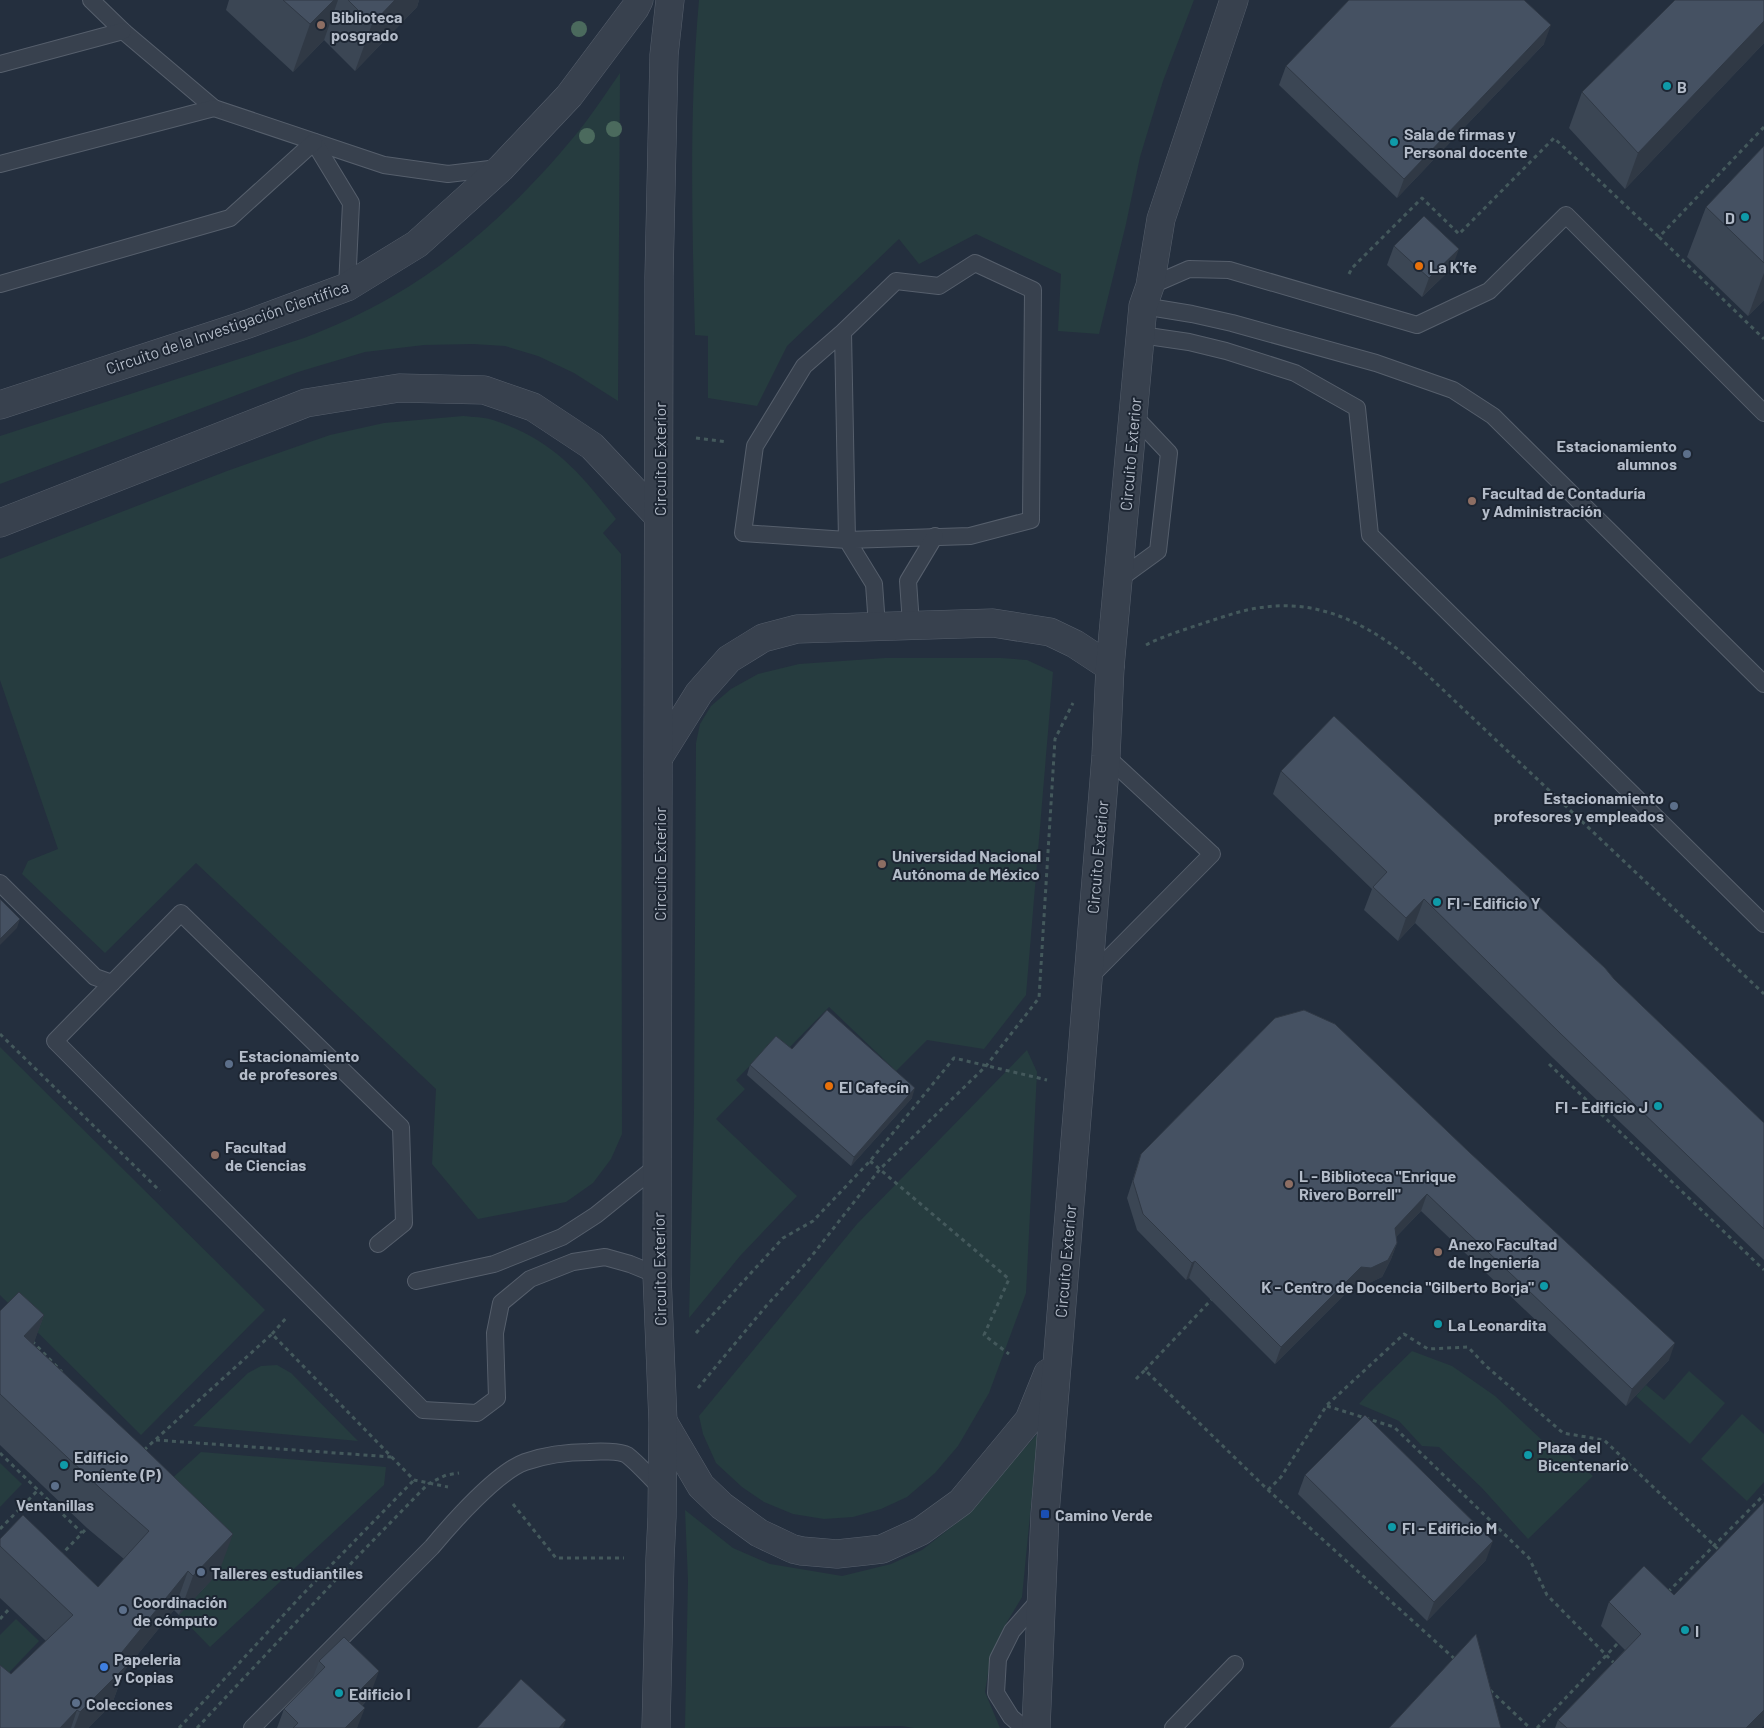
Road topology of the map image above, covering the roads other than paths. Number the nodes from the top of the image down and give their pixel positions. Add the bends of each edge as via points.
1 (91, 0) edge
2 (638, 0) edge
3 (670, 0) edge
4 (1234, 0) edge
5 (124, 31) junction
6 (0, 64) edge
7 (214, 108) junction
8 (314, 142) junction
9 (0, 164) edge
10 (501, 168) junction
11 (0, 284) edge
12 (347, 287) junction
13 (1146, 296) junction
14 (842, 332) junction
15 (1141, 335) junction
16 (0, 405) edge
17 (1764, 413) edge
18 (1134, 416) junction
19 (658, 516) junction
20 (0, 523) edge
21 (935, 536) junction
22 (846, 540) junction
23 (1118, 580) junction
24 (911, 624) junction
25 (877, 626) junction
26 (1110, 667) junction
27 (1764, 684) edge
28 (1106, 756) junction
29 (659, 757) junction
30 (0, 883) edge
31 (1764, 924) edge
32 (1087, 980) junction
33 (112, 983) junction
34 (658, 1165) junction
35 (378, 1244) dead end
36 (657, 1276) junction
37 (416, 1281) dead end
38 (1058, 1348) junction
39 (663, 1422) junction
40 (663, 1490) junction
41 (1041, 1598) junction
42 (1235, 1664) dead end
43 (252, 1728) edge
44 (656, 1728) edge
45 (1024, 1728) edge
46 (1036, 1728) edge
47 (1173, 1728) edge

1 - 5 lane
2 - 10 street, Circuito de la Investigación Científica via 569,96
3 - 19 street, Circuito Exterior via 664,55
4 - 13 street, Circuito Exterior via 1161,219
5 - 6 lane
5 - 7 lane
7 - 8 lane
7 - 9 lane
8 - 10 lane via 384,165 448,174
8 - 11 lane via 230,218
8 - 12 lane via 351,203
10 - 12 street, Circuito de la Investigación Científica via 417,244
12 - 16 street, Circuito de la Investigación Científica via 248,324
13 - 15 street, Circuito Exterior
13 - 17 lane via 1189,269 1229,270 1417,324 1489,291 1566,215
13 - 27 lane via 1192,314 1376,363 1453,390 1492,416
14 - 21 lane via 896,281 939,286 975,263 1033,290 1031,520 970,536
14 - 22 lane
14 - 22 lane via 804,366 755,446 743,533
15 - 18 street, Circuito Exterior
15 - 31 lane via 1226,351 1295,373 1357,408 1370,535
18 - 23 street, Circuito Exterior
18 - 23 lane via 1169,453 1158,551
19 - 20 street via 592,446 533,407 484,390 399,388 306,403
19 - 29 street, Circuito Exterior
21 - 22 lane
21 - 24 lane via 908,581
22 - 25 lane via 874,584
23 - 26 street, Circuito Exterior
24 - 25 street
24 - 26 street via 993,623 1050,632
25 - 29 street via 796,629 763,638 729,659 698,693
26 - 28 street, Circuito Exterior
28 - 32 street, Circuito Exterior
28 - 32 lane via 1212,854
29 - 34 street, Circuito Exterior
30 - 33 lane via 95,977
32 - 38 street, Circuito Exterior
33 - 35 lane via 181,913 401,1127 404,1223
33 - 36 lane via 55,1041 423,1410 477,1414 497,1398 495,1333 501,1303 530,1279 573,1262 605,1257
34 - 36 street, Circuito Exterior
34 - 37 lane via 596,1215 562,1237 494,1264
36 - 39 street, Circuito Exterior
38 - 39 street via 1029,1420 961,1502 921,1531 882,1548 837,1554 815,1553 793,1549 759,1533 701,1486
38 - 41 street, Circuito Exterior
39 - 40 street, Circuito Exterior
40 - 43 lane via 626,1454 602,1451 545,1457 524,1463 501,1476 451,1523 432,1547
40 - 44 street, Circuito Exterior
41 - 45 lane via 1012,1630 998,1659 996,1693 1011,1717
41 - 46 street, Circuito Exterior
42 - 47 lane

